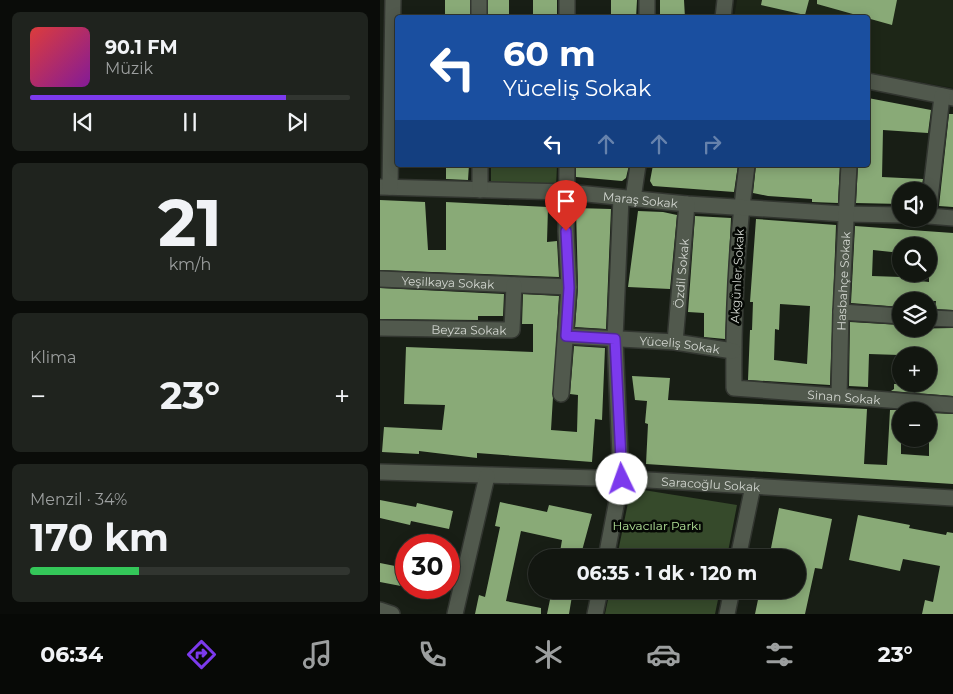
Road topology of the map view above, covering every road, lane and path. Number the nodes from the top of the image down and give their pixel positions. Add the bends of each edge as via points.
1 (393, 0) edge
2 (479, 0) edge
3 (567, 0) edge
4 (647, 0) edge
5 (725, 0) edge
6 (479, 15) edge
7 (567, 15) edge
8 (647, 15) edge
9 (723, 15) edge
10 (870, 81) edge
11 (947, 97) edge
12 (480, 167) edge
13 (567, 167) edge
14 (637, 167) edge
15 (747, 167) edge
16 (849, 167) edge
17 (933, 182) edge
18 (385, 187) edge
19 (480, 190) junction
20 (567, 192) junction
21 (627, 199) junction
22 (687, 204) junction
23 (742, 208) junction
24 (845, 214) junction
25 (892, 215) edge
26 (937, 217) edge
27 (953, 218) edge
28 (380, 278) edge
29 (514, 285) junction
30 (569, 288) junction
31 (840, 312) junction
32 (892, 315) edge
33 (937, 318) edge
34 (953, 319) edge
35 (380, 328) edge
36 (566, 336) junction
37 (615, 339) junction
38 (675, 342) junction
39 (733, 351) junction
40 (734, 388) joint
41 (561, 394) dead end
42 (839, 396) junction
43 (953, 405) edge
44 (380, 472) edge
45 (486, 476) junction
46 (622, 479) junction
47 (753, 486) junction
48 (953, 498) edge
49 (608, 549) edge
50 (740, 549) edge
51 (598, 599) edge
52 (730, 599) edge
53 (380, 610) edge
54 (392, 614) edge
55 (455, 614) edge
56 (595, 614) edge
57 (727, 614) edge

1 - 18 street
2 - 6 street
3 - 7 street
4 - 8 street
5 - 9 street
10 - 11 street
11 - 17 street
12 - 19 street
13 - 20 street
14 - 21 street
15 - 23 street, Akgünler Sokak
16 - 24 street, Hasbahçe Sokak
18 - 19 street, Maraş Sokak
19 - 20 street, Maraş Sokak
20 - 21 street, Maraş Sokak
20 - 30 street
21 - 22 street, Maraş Sokak
21 - 37 street
22 - 23 street, Maraş Sokak
22 - 38 street, Özdil Sokak
23 - 24 street, Maraş Sokak
23 - 39 street, Akgünler Sokak
24 - 25 street, Maraş Sokak
24 - 31 street, Hasbahçe Sokak
26 - 27 street
28 - 29 street, Yeşilkaya Sokak
29 - 30 street, Yeşilkaya Sokak
29 - 35 street, Beyza Sokak via 512,330
30 - 36 street
31 - 32 street
31 - 42 street, Hasbahçe Sokak
33 - 34 street
36 - 37 street, Yüceliş Sokak
36 - 41 street
37 - 38 street, Yüceliş Sokak
37 - 46 street
38 - 39 street, Yüceliş Sokak
39 - 40 street, Akgünler Sokak
40 - 42 street, Sinan Sokak
42 - 43 street, Sinan Sokak
44 - 45 street, Saracoğlu Sokak
45 - 46 street, Saracoğlu Sokak
45 - 55 street
46 - 47 street, Saracoğlu Sokak
46 - 49 street
47 - 48 street, Saracoğlu Sokak
47 - 50 street
51 - 56 street
52 - 57 street
53 - 54 street

